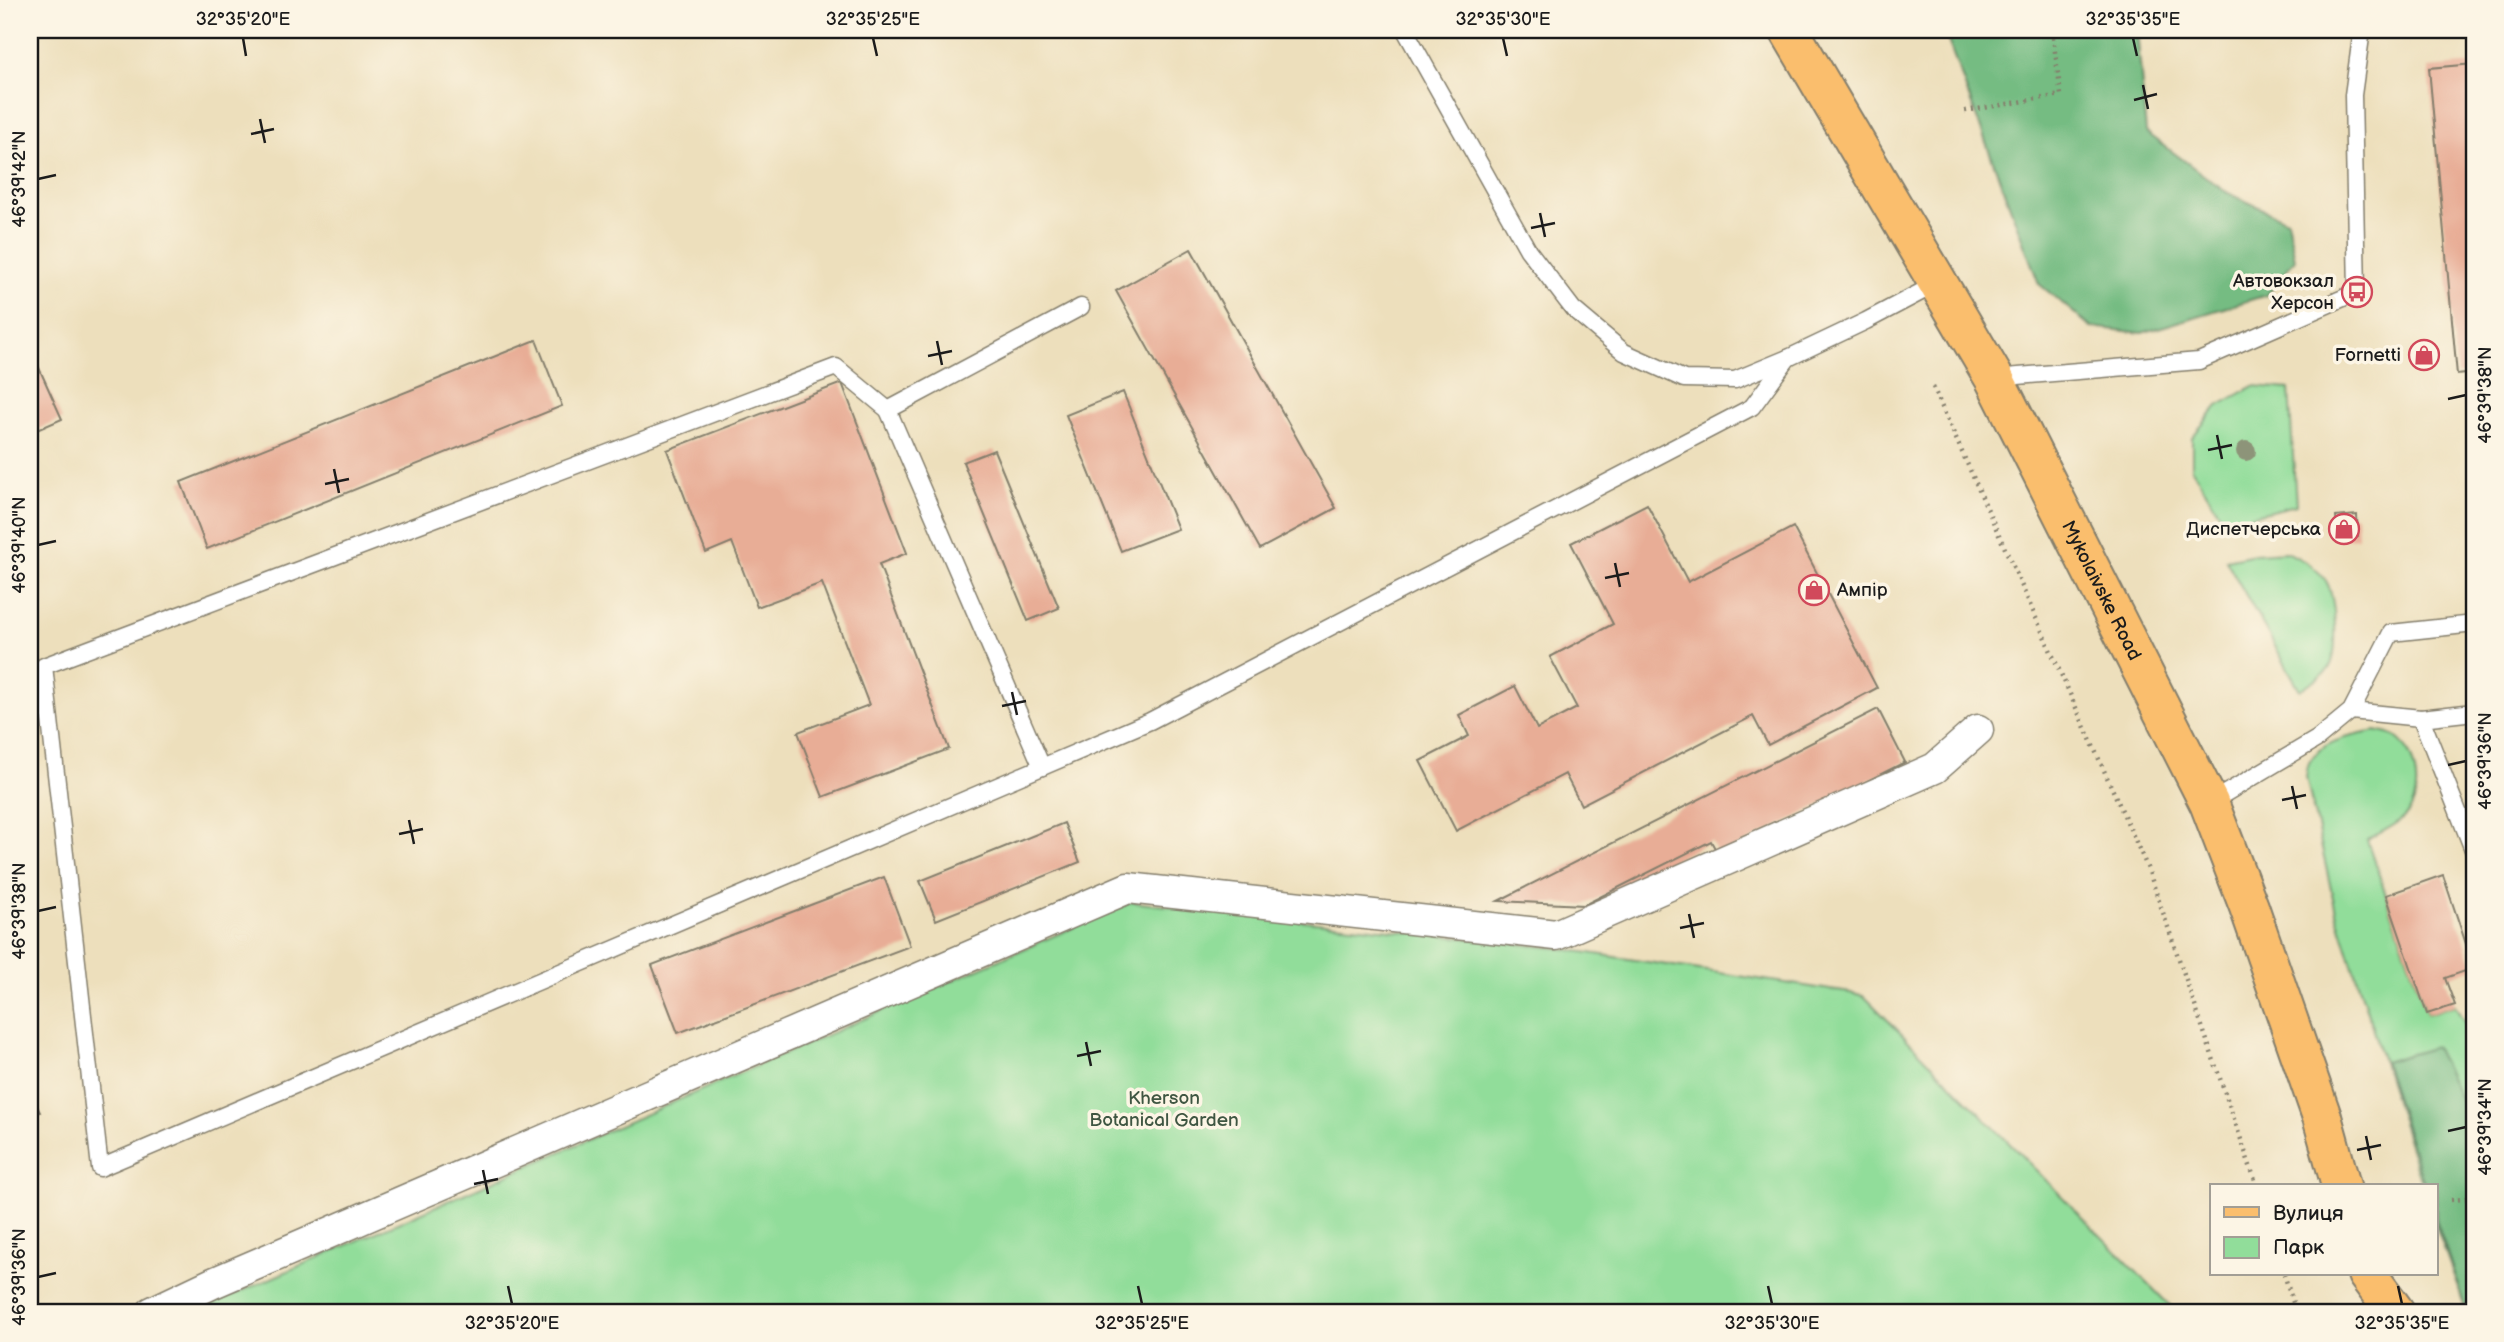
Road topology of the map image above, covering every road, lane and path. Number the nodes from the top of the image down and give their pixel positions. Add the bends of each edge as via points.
1 (1405, 30) edge
2 (1789, 30) edge
3 (2052, 30) edge
4 (2362, 30) edge
5 (1965, 111) dead end
6 (1938, 283) junction
7 (1081, 307) dead end
8 (1788, 358) junction
9 (1994, 378) junction
10 (1933, 387) dead end
11 (888, 410) junction
12 (2474, 624) edge
13 (2351, 711) junction
14 (2474, 712) edge
15 (2421, 718) junction
16 (1978, 730) dead end
17 (1042, 767) junction
18 (2208, 803) junction
19 (2474, 852) edge
20 (2256, 1184) edge
21 (2341, 1184) edge
22 (2474, 1198) edge
23 (2451, 1200) dead end
24 (2285, 1276) edge
25 (2367, 1276) edge
26 (2368, 1276) edge
27 (152, 1312) edge
28 (2296, 1312) edge
29 (2370, 1312) edge
30 (2395, 1312) edge

1 - 8 lane via 1528,250 1573,309 1624,352 1684,379 1735,380
2 - 6 main road, Mykolaivske Road
3 - 5 path via 2061,95
4 - 9 lane via 2354,95 2357,292 2199,360
6 - 8 lane
6 - 9 main road, Mykolaivske Road
7 - 11 lane
8 - 17 lane via 1752,407 1150,721
9 - 18 main road, Mykolaivske Road
10 - 20 path via 2148,869
11 - 17 lane
11 - 17 lane via 836,368 44,666 100,1168
12 - 13 lane via 2391,633
13 - 15 lane
13 - 18 lane via 2317,739
14 - 15 lane
15 - 19 lane
16 - 27 street via 1936,768 1556,935 1128,888
18 - 21 main road, Mykolaivske Road via 2258,933
22 - 23 path
24 - 28 path
25 - 29 main road
26 - 30 main road

